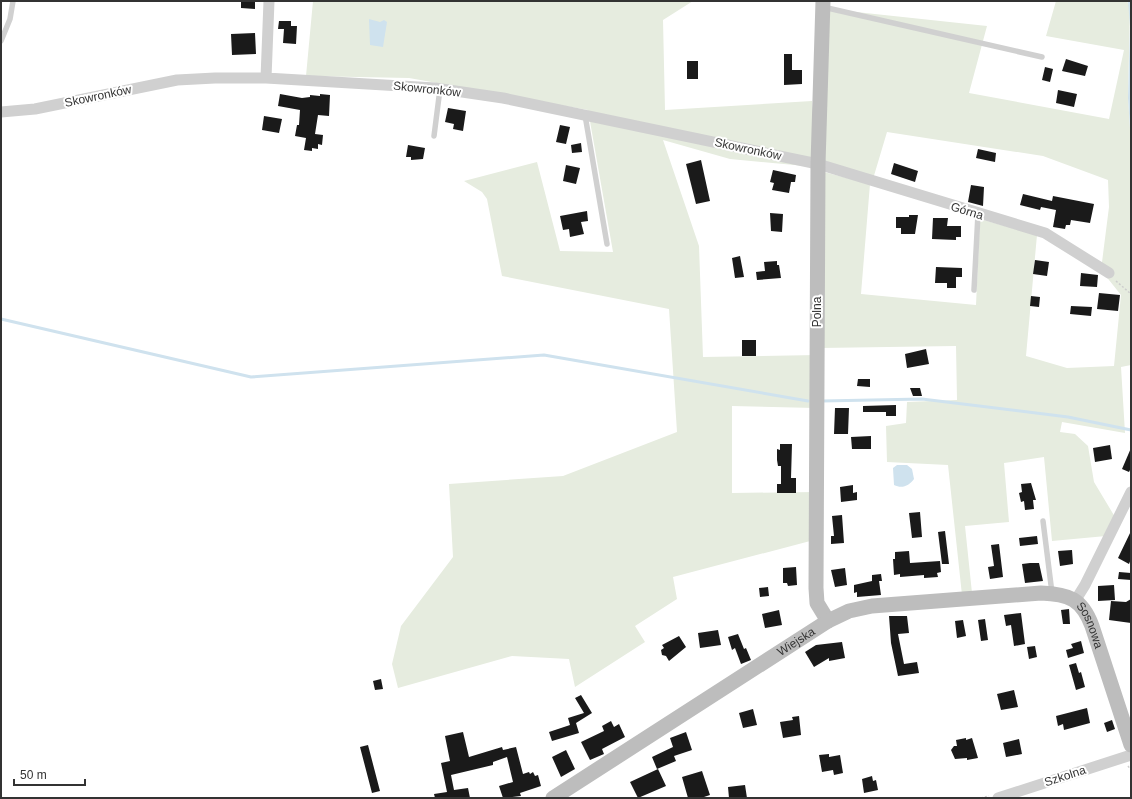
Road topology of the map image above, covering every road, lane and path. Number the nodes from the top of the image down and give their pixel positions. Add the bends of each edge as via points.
1 (13, 1) edge
2 (269, 1) edge
3 (822, 4) edge
4 (1, 41) edge
5 (1042, 57) dead end
6 (266, 78) junction
7 (440, 89) junction
8 (1, 112) edge
9 (585, 115) junction
10 (434, 136) dead end
11 (818, 164) junction
12 (978, 214) junction
13 (607, 244) dead end
14 (1109, 273) joint
15 (974, 290) dead end
16 (1131, 294) edge
17 (1131, 492) edge
18 (1043, 521) dead end
19 (1052, 593) junction
20 (1076, 601) junction
21 (828, 621) junction
22 (1131, 745) edge
23 (1131, 755) edge
24 (552, 798) edge
25 (998, 798) edge

1 - 4 lane via 10,19
2 - 6 street
3 - 5 lane
3 - 11 street, Polna
6 - 7 street, Skowronków
6 - 8 street, Skowronków via 177,80 35,109
7 - 9 street, Skowronków via 503,98
7 - 10 lane
9 - 11 street, Skowronków
9 - 13 lane
11 - 12 street, Górna
11 - 21 street, Polna via 816,588 817,603
12 - 14 street, Górna via 1045,233
12 - 15 lane
14 - 16 path
17 - 20 street, Sosnowa
18 - 19 lane
19 - 20 street, Wiejska
19 - 21 street, Wiejska via 872,606 849,611
20 - 22 street, Sosnowa via 1087,612
21 - 24 street, Wiejska
23 - 25 street, Szkolna

